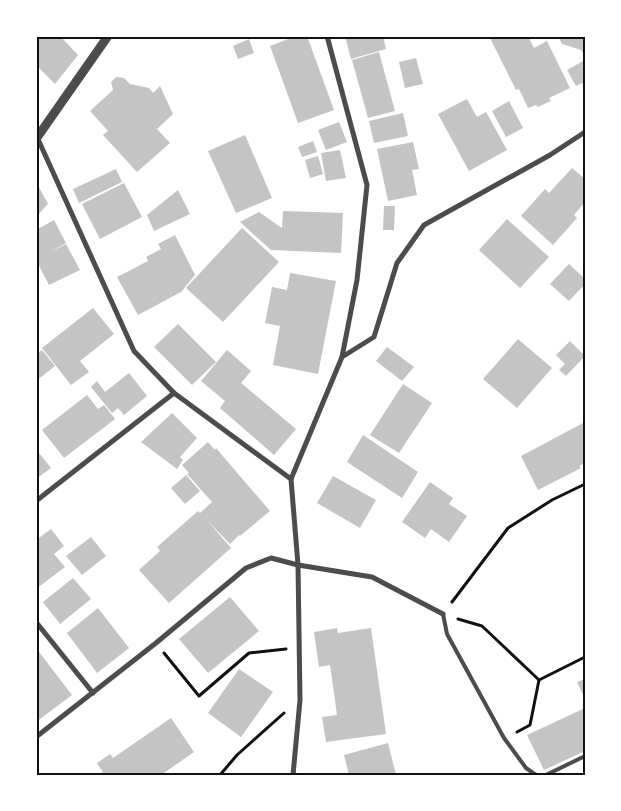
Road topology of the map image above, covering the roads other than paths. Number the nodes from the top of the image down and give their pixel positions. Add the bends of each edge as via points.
1 (108, 36) edge
2 (327, 36) edge
3 (585, 132) edge
4 (37, 138) edge
5 (342, 356) junction
6 (174, 393) junction
7 (291, 479) junction
8 (36, 502) edge
9 (298, 564) junction
10 (443, 614) joint
11 (36, 622) edge
12 (93, 693) junction
13 (36, 737) edge
14 (585, 756) edge
15 (293, 775) edge
16 (536, 775) edge
17 (546, 775) edge

1 - 4 street
2 - 5 street via 367,186 356,280
3 - 5 street via 424,225 397,263 374,338
4 - 6 street via 134,351
5 - 7 street
6 - 7 street
6 - 8 street
7 - 9 street
9 - 10 street via 372,577
9 - 12 street via 271,558 246,568
9 - 15 street via 300,700
10 - 16 lane via 447,634 504,738 526,768
11 - 12 street
12 - 13 street
14 - 17 lane

